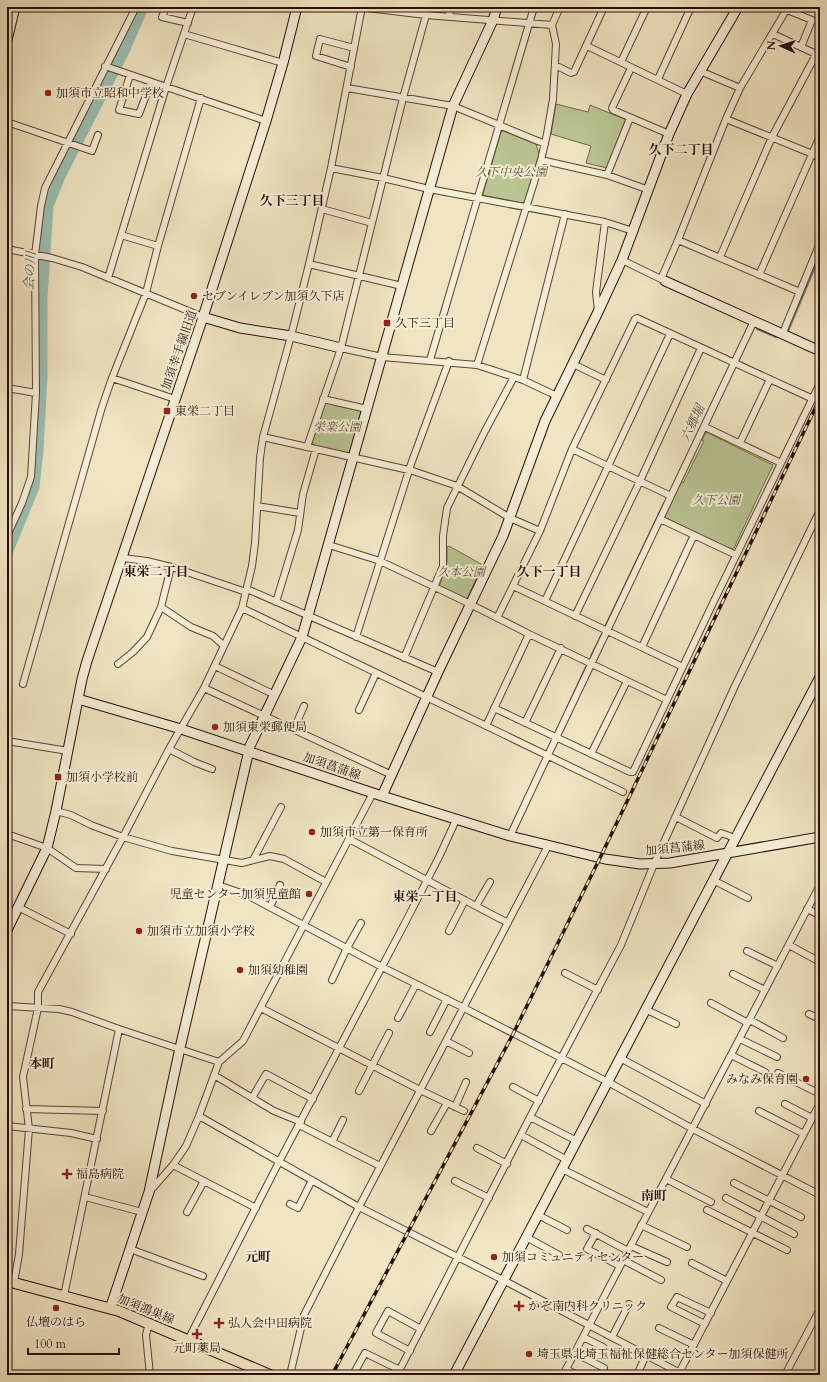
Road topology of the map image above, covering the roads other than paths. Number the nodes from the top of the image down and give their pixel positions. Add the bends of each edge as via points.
1 (15, 7) edge
2 (136, 7) edge
3 (166, 7) edge
4 (193, 7) edge
5 (297, 7) edge
6 (361, 7) edge
7 (451, 7) edge
8 (497, 7) edge
9 (534, 7) edge
10 (560, 7) edge
11 (604, 7) edge
12 (647, 7) edge
13 (691, 7) edge
14 (738, 7) edge
15 (787, 8) edge
16 (408, 10) edge
17 (426, 15) junction
18 (449, 16) junction
19 (493, 20) junction
20 (188, 23) junction
21 (529, 23) junction
22 (552, 25) junction
23 (184, 34) junction
24 (773, 34) junction
25 (7, 40) edge
26 (586, 46) junction
27 (801, 47) junction
28 (820, 47) edge
29 (354, 48) junction
30 (816, 54) junction
31 (621, 62) junction
32 (283, 63) junction
33 (105, 66) junction
34 (351, 67) junction
35 (555, 67) junction
36 (631, 68) junction
37 (700, 71) junction
38 (130, 75) junction
39 (658, 79) junction
40 (151, 82) junction
41 (166, 87) junction
42 (347, 88) junction
43 (740, 88) junction
44 (687, 94) junction
45 (201, 98) junction
46 (403, 98) junction
47 (453, 106) junction
48 (630, 118) junction
49 (726, 119) junction
50 (7, 122) edge
51 (266, 122) junction
52 (499, 126) junction
53 (669, 134) junction
54 (98, 136) dead end
55 (820, 136) edge
56 (772, 137) junction
57 (68, 143) junction
58 (545, 144) junction
59 (812, 154) junction
60 (820, 157) edge
61 (541, 160) junction
62 (331, 168) junction
63 (607, 175) junction
64 (383, 178) junction
65 (429, 189) junction
66 (649, 190) junction
67 (478, 198) junction
68 (526, 206) junction
69 (322, 209) junction
70 (565, 214) junction
71 (605, 222) junction
72 (372, 223) junction
73 (633, 231) junction
74 (121, 235) junction
75 (678, 240) junction
76 (820, 244) edge
77 (158, 246) junction
78 (7, 249) edge
79 (37, 255) junction
80 (720, 257) junction
81 (622, 260) junction
82 (309, 264) junction
83 (760, 275) junction
84 (358, 276) junction
85 (108, 278) junction
86 (663, 280) junction
87 (402, 286) junction
88 (800, 292) junction
89 (146, 293) junction
90 (598, 312) junction
91 (203, 316) junction
92 (754, 321) junction
93 (670, 334) junction
94 (782, 335) junction
95 (291, 336) junction
96 (341, 348) junction
97 (701, 348) junction
98 (820, 351) edge
99 (382, 357) junction
100 (430, 360) junction
101 (449, 361) junction
102 (736, 363) junction
103 (476, 364) junction
104 (572, 364) junction
105 (514, 377) junction
106 (112, 378) junction
107 (770, 379) junction
108 (522, 380) junction
109 (606, 380) junction
110 (820, 383) edge
111 (7, 388) edge
112 (36, 394) junction
113 (557, 396) junction
114 (175, 399) junction
115 (323, 399) junction
116 (812, 399) junction
117 (367, 409) junction
118 (705, 427) junction
119 (263, 437) junction
120 (740, 443) junction
121 (307, 447) junction
122 (316, 449) junction
123 (572, 449) junction
124 (353, 458) junction
125 (781, 463) junction
126 (608, 466) junction
127 (409, 470) junction
128 (640, 481) junction
129 (457, 486) junction
130 (671, 496) junction
131 (257, 506) junction
132 (820, 510) edge
133 (300, 513) junction
134 (510, 518) junction
135 (660, 519) junction
136 (540, 531) junction
137 (694, 535) junction
138 (7, 536) edge
139 (329, 545) junction
140 (736, 555) junction
141 (123, 558) junction
142 (380, 561) junction
143 (171, 567) junction
144 (513, 586) junction
145 (435, 587) junction
146 (247, 590) junction
147 (276, 602) junction
148 (546, 602) junction
149 (470, 604) junction
150 (161, 607) junction
151 (242, 608) junction
152 (309, 616) junction
153 (575, 616) junction
154 (498, 618) junction
155 (607, 631) junction
156 (529, 634) junction
157 (302, 637) junction
158 (356, 637) junction
159 (223, 645) junction
160 (642, 647) junction
161 (561, 648) junction
162 (404, 658) junction
163 (592, 663) junction
164 (118, 664) dead end
165 (215, 666) junction
166 (683, 667) junction
167 (438, 672) junction
168 (376, 673) junction
169 (820, 677) edge
170 (627, 681) junction
171 (23, 684) dead end
172 (204, 688) junction
173 (275, 695) junction
174 (426, 697) junction
175 (78, 699) junction
176 (667, 700) junction
177 (304, 706) dead end
178 (494, 708) junction
179 (359, 710) dead end
180 (264, 716) junction
181 (525, 723) junction
182 (486, 726) junction
183 (181, 729) junction
184 (294, 729) junction
185 (556, 738) junction
186 (7, 741) edge
187 (169, 749) junction
188 (68, 751) junction
189 (249, 751) junction
190 (591, 754) junction
191 (548, 755) junction
192 (212, 768) dead end
193 (392, 775) junction
194 (623, 792) dead end
195 (377, 794) junction
196 (281, 807) dead end
197 (56, 811) junction
198 (676, 816) junction
199 (456, 820) junction
200 (7, 834) edge
201 (510, 836) junction
202 (123, 837) junction
203 (735, 838) junction
204 (820, 838) edge
205 (349, 839) junction
206 (548, 846) junction
207 (47, 848) junction
208 (726, 854) junction
209 (253, 860) junction
210 (224, 861) junction
211 (654, 864) junction
212 (106, 869) junction
213 (427, 880) junction
214 (712, 880) junction
215 (326, 882) junction
216 (490, 882) dead end
217 (218, 885) junction
218 (280, 885) dead end
219 (820, 885) edge
220 (818, 895) edge
221 (748, 898) dead end
222 (465, 900) junction
223 (476, 906) junction
224 (18, 907) junction
225 (270, 907) junction
226 (808, 909) junction
227 (820, 915) edge
228 (361, 923) dead end
229 (508, 923) junction
230 (303, 925) junction
231 (7, 930) edge
232 (449, 931) dead end
233 (71, 934) junction
234 (789, 945) junction
235 (347, 948) junction
236 (747, 951) dead end
237 (820, 962) edge
238 (778, 966) junction
239 (382, 967) junction
240 (565, 973) dead end
241 (733, 974) dead end
242 (332, 980) dead end
243 (416, 984) junction
244 (598, 990) junction
245 (765, 990) junction
246 (447, 999) junction
247 (711, 1003) dead end
248 (7, 1006) edge
249 (38, 1008) junction
250 (261, 1008) junction
251 (464, 1008) junction
252 (646, 1009) junction
253 (809, 1014) dead end
254 (398, 1018) dead end
255 (820, 1019) edge
256 (749, 1021) junction
257 (676, 1024) dead end
258 (119, 1029) junction
259 (430, 1032) dead end
260 (389, 1033) dead end
261 (740, 1038) junction
262 (783, 1038) dead end
263 (446, 1041) junction
264 (180, 1048) junction
265 (339, 1048) junction
266 (469, 1053) dead end
267 (731, 1055) junction
268 (777, 1057) dead end
269 (620, 1058) junction
270 (562, 1059) junction
271 (219, 1062) junction
272 (373, 1065) junction
273 (765, 1072) dead end
274 (778, 1073) dead end
275 (214, 1075) junction
276 (466, 1082) dead end
277 (608, 1082) junction
278 (513, 1087) dead end
279 (420, 1090) junction
280 (358, 1091) dead end
281 (820, 1094) edge
282 (252, 1098) junction
283 (313, 1099) junction
284 (539, 1100) junction
285 (447, 1103) junction
286 (820, 1103) edge
287 (706, 1104) junction
288 (785, 1104) dead end
289 (455, 1107) junction
290 (26, 1109) junction
291 (103, 1111) junction
292 (464, 1111) dead end
293 (759, 1111) dead end
294 (199, 1116) junction
295 (530, 1117) junction
296 (812, 1118) junction
297 (343, 1120) dead end
298 (300, 1124) junction
299 (7, 1126) edge
300 (29, 1129) junction
301 (693, 1130) junction
302 (431, 1131) dead end
303 (804, 1134) junction
304 (521, 1135) junction
305 (97, 1139) junction
306 (577, 1140) junction
307 (332, 1142) junction
308 (477, 1148) dead end
309 (567, 1160) junction
310 (279, 1162) junction
311 (507, 1164) junction
312 (173, 1165) junction
313 (380, 1166) junction
314 (562, 1169) junction
315 (782, 1176) junction
316 (666, 1179) junction
317 (312, 1180) junction
318 (204, 1181) junction
319 (455, 1181) dead end
320 (734, 1183) dead end
321 (149, 1192) junction
322 (820, 1195) edge
323 (85, 1197) junction
324 (489, 1198) junction
325 (726, 1198) dead end
326 (769, 1200) junction
327 (711, 1202) dead end
328 (290, 1204) dead end
329 (358, 1207) junction
330 (256, 1208) junction
331 (707, 1210) dead end
332 (142, 1212) junction
333 (187, 1212) dead end
334 (648, 1212) junction
335 (538, 1215) junction
336 (760, 1217) junction
337 (801, 1217) dead end
338 (641, 1225) junction
339 (587, 1229) dead end
340 (567, 1230) dead end
341 (596, 1233) junction
342 (752, 1233) junction
343 (794, 1234) dead end
344 (526, 1238) junction
345 (687, 1247) dead end
346 (629, 1248) junction
347 (130, 1249) junction
348 (787, 1250) dead end
349 (559, 1255) dead end
350 (458, 1257) junction
351 (667, 1262) dead end
352 (692, 1263) dead end
353 (621, 1264) junction
354 (203, 1276) dead end
355 (503, 1280) junction
356 (661, 1280) dead end
357 (727, 1281) junction
358 (10, 1282) edge
359 (64, 1296) junction
360 (629, 1304) dead end
361 (111, 1308) junction
362 (820, 1309) edge
363 (710, 1313) junction
364 (149, 1323) junction
365 (705, 1324) junction
366 (590, 1325) junction
367 (659, 1328) dead end
368 (421, 1329) junction
369 (583, 1337) junction
370 (612, 1337) junction
371 (188, 1340) junction
372 (694, 1345) junction
373 (603, 1347) dead end
374 (410, 1350) junction
375 (575, 1353) junction
376 (646, 1355) junction
377 (604, 1368) dead end
378 (565, 1372) edge
379 (398, 1373) edge
380 (680, 1374) edge
381 (150, 1375) edge
382 (270, 1375) edge
383 (290, 1375) edge
384 (357, 1375) edge
385 (454, 1375) edge
386 (577, 1375) edge
387 (637, 1375) edge
388 (785, 1375) edge

1 - 25 street
2 - 33 street
3 - 20 street via 162,17
4 - 20 street
5 - 32 street, 加須幸手線旧道
6 - 16 street
6 - 29 street
7 - 18 street
8 - 19 street
9 - 21 street
10 - 22 street
11 - 26 street
12 - 31 street
13 - 39 street
14 - 37 street
15 - 24 street
15 - 27 street via 812,20
16 - 17 street
17 - 18 street
17 - 46 street
18 - 19 street
19 - 21 street
19 - 47 street
20 - 23 street
21 - 22 street
21 - 52 street
22 - 35 street via 556,44
23 - 32 street
23 - 41 street
24 - 27 street
24 - 43 street
26 - 31 street
26 - 35 street via 574,72
27 - 30 street
28 - 30 street
29 - 34 street
29 - 34 street via 320,39 316,56
30 - 56 street
31 - 36 street
32 - 51 street, 加須幸手線旧道
33 - 38 street
33 - 57 street
34 - 42 street
35 - 58 street via 553,99
36 - 39 street
36 - 48 street via 612,108
37 - 43 street
37 - 44 street
38 - 40 street
38 - 40 street via 118,110 139,114
39 - 44 street
40 - 41 street
41 - 45 street
41 - 74 street
42 - 46 street
42 - 62 street
43 - 49 street
44 - 53 street
45 - 51 street
45 - 77 street
46 - 47 street
46 - 64 street
47 - 52 street
47 - 65 street
48 - 53 street
48 - 63 street
49 - 56 street
49 - 75 street
50 - 57 street
51 - 91 street, 加須幸手線旧道
52 - 58 street
52 - 67 street
53 - 66 street
54 - 57 street via 92,151
55 - 59 street
56 - 59 street
56 - 80 street
57 - 79 street via 45,188
58 - 61 street
59 - 60 street
59 - 83 street
61 - 63 street
61 - 68 street
62 - 64 street
62 - 69 street
63 - 66 street
64 - 65 street
64 - 72 street
65 - 67 street
65 - 87 street
66 - 73 street
67 - 68 street
67 - 100 street
68 - 70 street
68 - 103 street
69 - 72 street
69 - 82 street
70 - 71 street
70 - 108 street
71 - 73 street
71 - 90 street via 596,292
72 - 84 street
73 - 81 street
74 - 77 street
74 - 85 street
75 - 80 street
75 - 86 street
76 - 88 street
77 - 89 street
78 - 79 street
79 - 85 street via 82,267
79 - 112 street
80 - 83 street
81 - 86 street
81 - 90 street
82 - 84 street
82 - 95 street
83 - 88 street
84 - 87 street
84 - 96 street
85 - 89 street
86 - 92 street
87 - 99 street
88 - 94 street
89 - 91 street
89 - 106 street
90 - 104 street
91 - 95 street via 240,328
91 - 114 street, 加須幸手線旧道
92 - 94 street
92 - 102 street
93 - 97 street
93 - 109 street via 635,319
93 - 126 street
94 - 98 street
95 - 96 street
95 - 119 street
96 - 99 street
96 - 115 street
97 - 102 street
97 - 128 street
99 - 100 street
99 - 117 street
100 - 101 street
101 - 103 street
101 - 127 street
102 - 107 street
102 - 118 street
103 - 105 street
104 - 109 street
104 - 113 street
105 - 108 street
105 - 129 street
106 - 114 street
106 - 171 street via 92,438
107 - 116 street
107 - 120 street
108 - 113 street
109 - 123 street
110 - 116 street
111 - 112 street
112 - 138 street via 31,477
113 - 134 street via 536,444
114 - 141 street, 加須幸手線旧道
115 - 117 street
115 - 121 street
116 - 125 street
117 - 124 street
118 - 120 street
118 - 130 street
119 - 121 street
119 - 131 street
120 - 125 street
121 - 122 street
122 - 124 street
122 - 133 street
123 - 126 street
123 - 136 street
124 - 127 street
124 - 139 street
125 - 140 street
126 - 128 street
126 - 148 street
127 - 129 street
127 - 142 street
128 - 130 street
128 - 153 street
129 - 134 street
129 - 145 street via 446,512 443,536 444,563
130 - 135 street
131 - 133 street
131 - 146 street via 252,566
132 - 198 street via 734,688
133 - 147 street via 298,530
134 - 136 street
134 - 149 street
135 - 137 street
135 - 155 street
136 - 144 street
137 - 140 street
137 - 160 street
139 - 142 street
139 - 152 street
140 - 166 street
141 - 143 street
141 - 175 street, 加須幸手線旧道 via 94,638
142 - 145 street
142 - 158 street
143 - 146 street
143 - 150 street
144 - 148 street
144 - 154 street
145 - 149 street
145 - 162 street
146 - 147 street
146 - 151 street
147 - 152 street
148 - 153 street
149 - 154 street
149 - 167 street
150 - 159 street via 190,627 213,636
150 - 164 street via 147,637
151 - 157 street
151 - 159 street
152 - 157 street
152 - 158 street
153 - 155 street
154 - 156 street
155 - 160 street
155 - 163 street
156 - 161 street
156 - 178 street
157 - 168 street
157 - 173 street
158 - 162 street
159 - 165 street
160 - 166 street
161 - 163 street
161 - 181 street
162 - 167 street
163 - 170 street
163 - 185 street
165 - 172 street
165 - 173 street
166 - 176 street
167 - 174 street
168 - 174 street
168 - 179 street
169 - 203 street
170 - 176 street
170 - 190 street
172 - 180 street
172 - 183 street
173 - 180 street
174 - 182 street
174 - 193 street
175 - 183 street, 加須菖蒲線
175 - 188 street
176 - 190 street via 633,772
177 - 184 street
178 - 181 street
178 - 182 street
180 - 184 street
180 - 189 street
181 - 185 street
182 - 191 street
183 - 187 street
183 - 189 street, 加須菖蒲線
184 - 193 street
185 - 190 street
185 - 191 street
186 - 188 street
187 - 192 street
187 - 202 street
188 - 197 street
189 - 195 street, 加須菖蒲線
189 - 210 street
191 - 194 street
191 - 201 street
193 - 195 street
195 - 199 street, 加須菖蒲線
195 - 205 street
196 - 209 street
197 - 202 street
197 - 207 street
198 - 203 street via 717,838 721,833
198 - 211 street
199 - 201 street, 加須菖蒲線
199 - 213 street
200 - 207 street
201 - 206 street, 加須菖蒲線
202 - 210 street via 163,849
202 - 212 street
203 - 208 street
204 - 208 street, 加須菖蒲線
205 - 213 street
205 - 215 street
206 - 211 street, 加須菖蒲線 via 604,859
206 - 229 street
207 - 212 street via 76,868
207 - 224 street
208 - 211 street, 加須菖蒲線
208 - 214 street
209 - 210 street via 242,863
209 - 215 street via 270,856 284,859
210 - 217 street
211 - 244 street via 622,945
212 - 233 street
213 - 222 street
213 - 239 street
214 - 221 street
214 - 252 street
215 - 230 street
216 - 223 street
217 - 225 street via 247,895
217 - 264 street
218 - 225 street
219 - 220 street
220 - 226 street
222 - 223 street
222 - 232 street
223 - 229 street
224 - 231 street
224 - 233 street
225 - 230 street
226 - 227 street
226 - 234 street
228 - 235 street
229 - 251 street
230 - 235 street
230 - 250 street
233 - 249 street via 38,992
234 - 237 street
234 - 238 street
235 - 239 street
235 - 242 street
236 - 238 street
238 - 245 street
239 - 243 street
239 - 265 street
240 - 244 street
241 - 245 street
243 - 246 street
243 - 254 street
244 - 270 street
245 - 256 street
246 - 251 street
246 - 259 street
247 - 256 street
248 - 249 street
249 - 258 street via 72,1012
249 - 290 street via 23,1077
250 - 265 street
250 - 271 street via 243,1041
251 - 263 street
251 - 270 street
252 - 257 street
252 - 269 street
253 - 255 street
256 - 261 street
256 - 262 street
258 - 264 street
258 - 291 street
260 - 272 street
261 - 267 street
261 - 268 street
263 - 266 street
263 - 279 street
264 - 271 street
264 - 321 street
265 - 272 street
265 - 283 street
267 - 273 street
267 - 287 street
269 - 277 street
269 - 287 street
270 - 277 street
270 - 284 street
271 - 275 street
272 - 279 street
272 - 280 street
274 - 281 street
275 - 282 street
275 - 294 street
276 - 289 street
277 - 301 street
277 - 306 street
278 - 284 street
279 - 285 street
279 - 313 street
282 - 283 street via 266,1074
282 - 298 street
283 - 298 street
284 - 295 street
285 - 289 street
285 - 302 street
286 - 296 street
287 - 301 street
288 - 296 street
289 - 292 street
290 - 291 street
290 - 300 street
291 - 305 street
293 - 303 street
294 - 310 street
294 - 312 street via 186,1146
295 - 304 street
295 - 306 street
296 - 303 street
297 - 307 street
298 - 307 street
298 - 310 street
299 - 300 street
300 - 305 street via 71,1133
300 - 358 street via 19,1254
301 - 315 street
301 - 316 street
303 - 315 street
304 - 309 street
304 - 311 street
305 - 323 street
306 - 309 street
307 - 313 street
308 - 311 street
309 - 314 street
310 - 317 street
310 - 330 street
311 - 324 street
312 - 318 street
312 - 321 street
313 - 329 street
314 - 334 street
314 - 335 street
315 - 322 street
315 - 326 street
316 - 327 street
316 - 334 street
317 - 328 street via 298,1208
317 - 329 street
318 - 330 street
318 - 333 street
319 - 324 street
320 - 326 street
321 - 332 street
323 - 332 street
323 - 359 street
324 - 350 street
325 - 336 street
326 - 336 street
326 - 337 street
329 - 350 street
329 - 383 street via 304,1315
330 - 371 street
331 - 342 street
332 - 347 street
334 - 338 street
335 - 340 street
335 - 344 street
336 - 342 street
336 - 343 street
338 - 345 street
338 - 346 street
339 - 341 street
341 - 346 street
341 - 353 street via 587,1248
342 - 348 street
342 - 357 street
344 - 349 street
344 - 355 street
346 - 351 street
346 - 353 street
347 - 354 street
347 - 361 street
350 - 355 street
350 - 368 street
352 - 357 street
353 - 356 street
353 - 366 street
355 - 366 street
355 - 385 street
357 - 363 street
358 - 359 main road, 加須鴻巣線
359 - 361 main road, 加須鴻巣線
360 - 370 street
361 - 364 main road, 加須鴻巣線
362 - 388 street
363 - 365 street
363 - 365 street via 677,1297 671,1307
364 - 371 main road, 加須鴻巣線
364 - 381 street via 146,1335
365 - 372 street
366 - 369 street
366 - 370 street
367 - 372 street
368 - 374 street
368 - 374 street via 388,1311 376,1333
369 - 373 street
369 - 375 street
370 - 376 street
371 - 382 main road, 加須鴻巣線
372 - 380 street
374 - 379 street
375 - 377 street
375 - 378 street
376 - 380 street
376 - 387 street
378 - 386 street
379 - 384 street via 365,1353 354,1373

